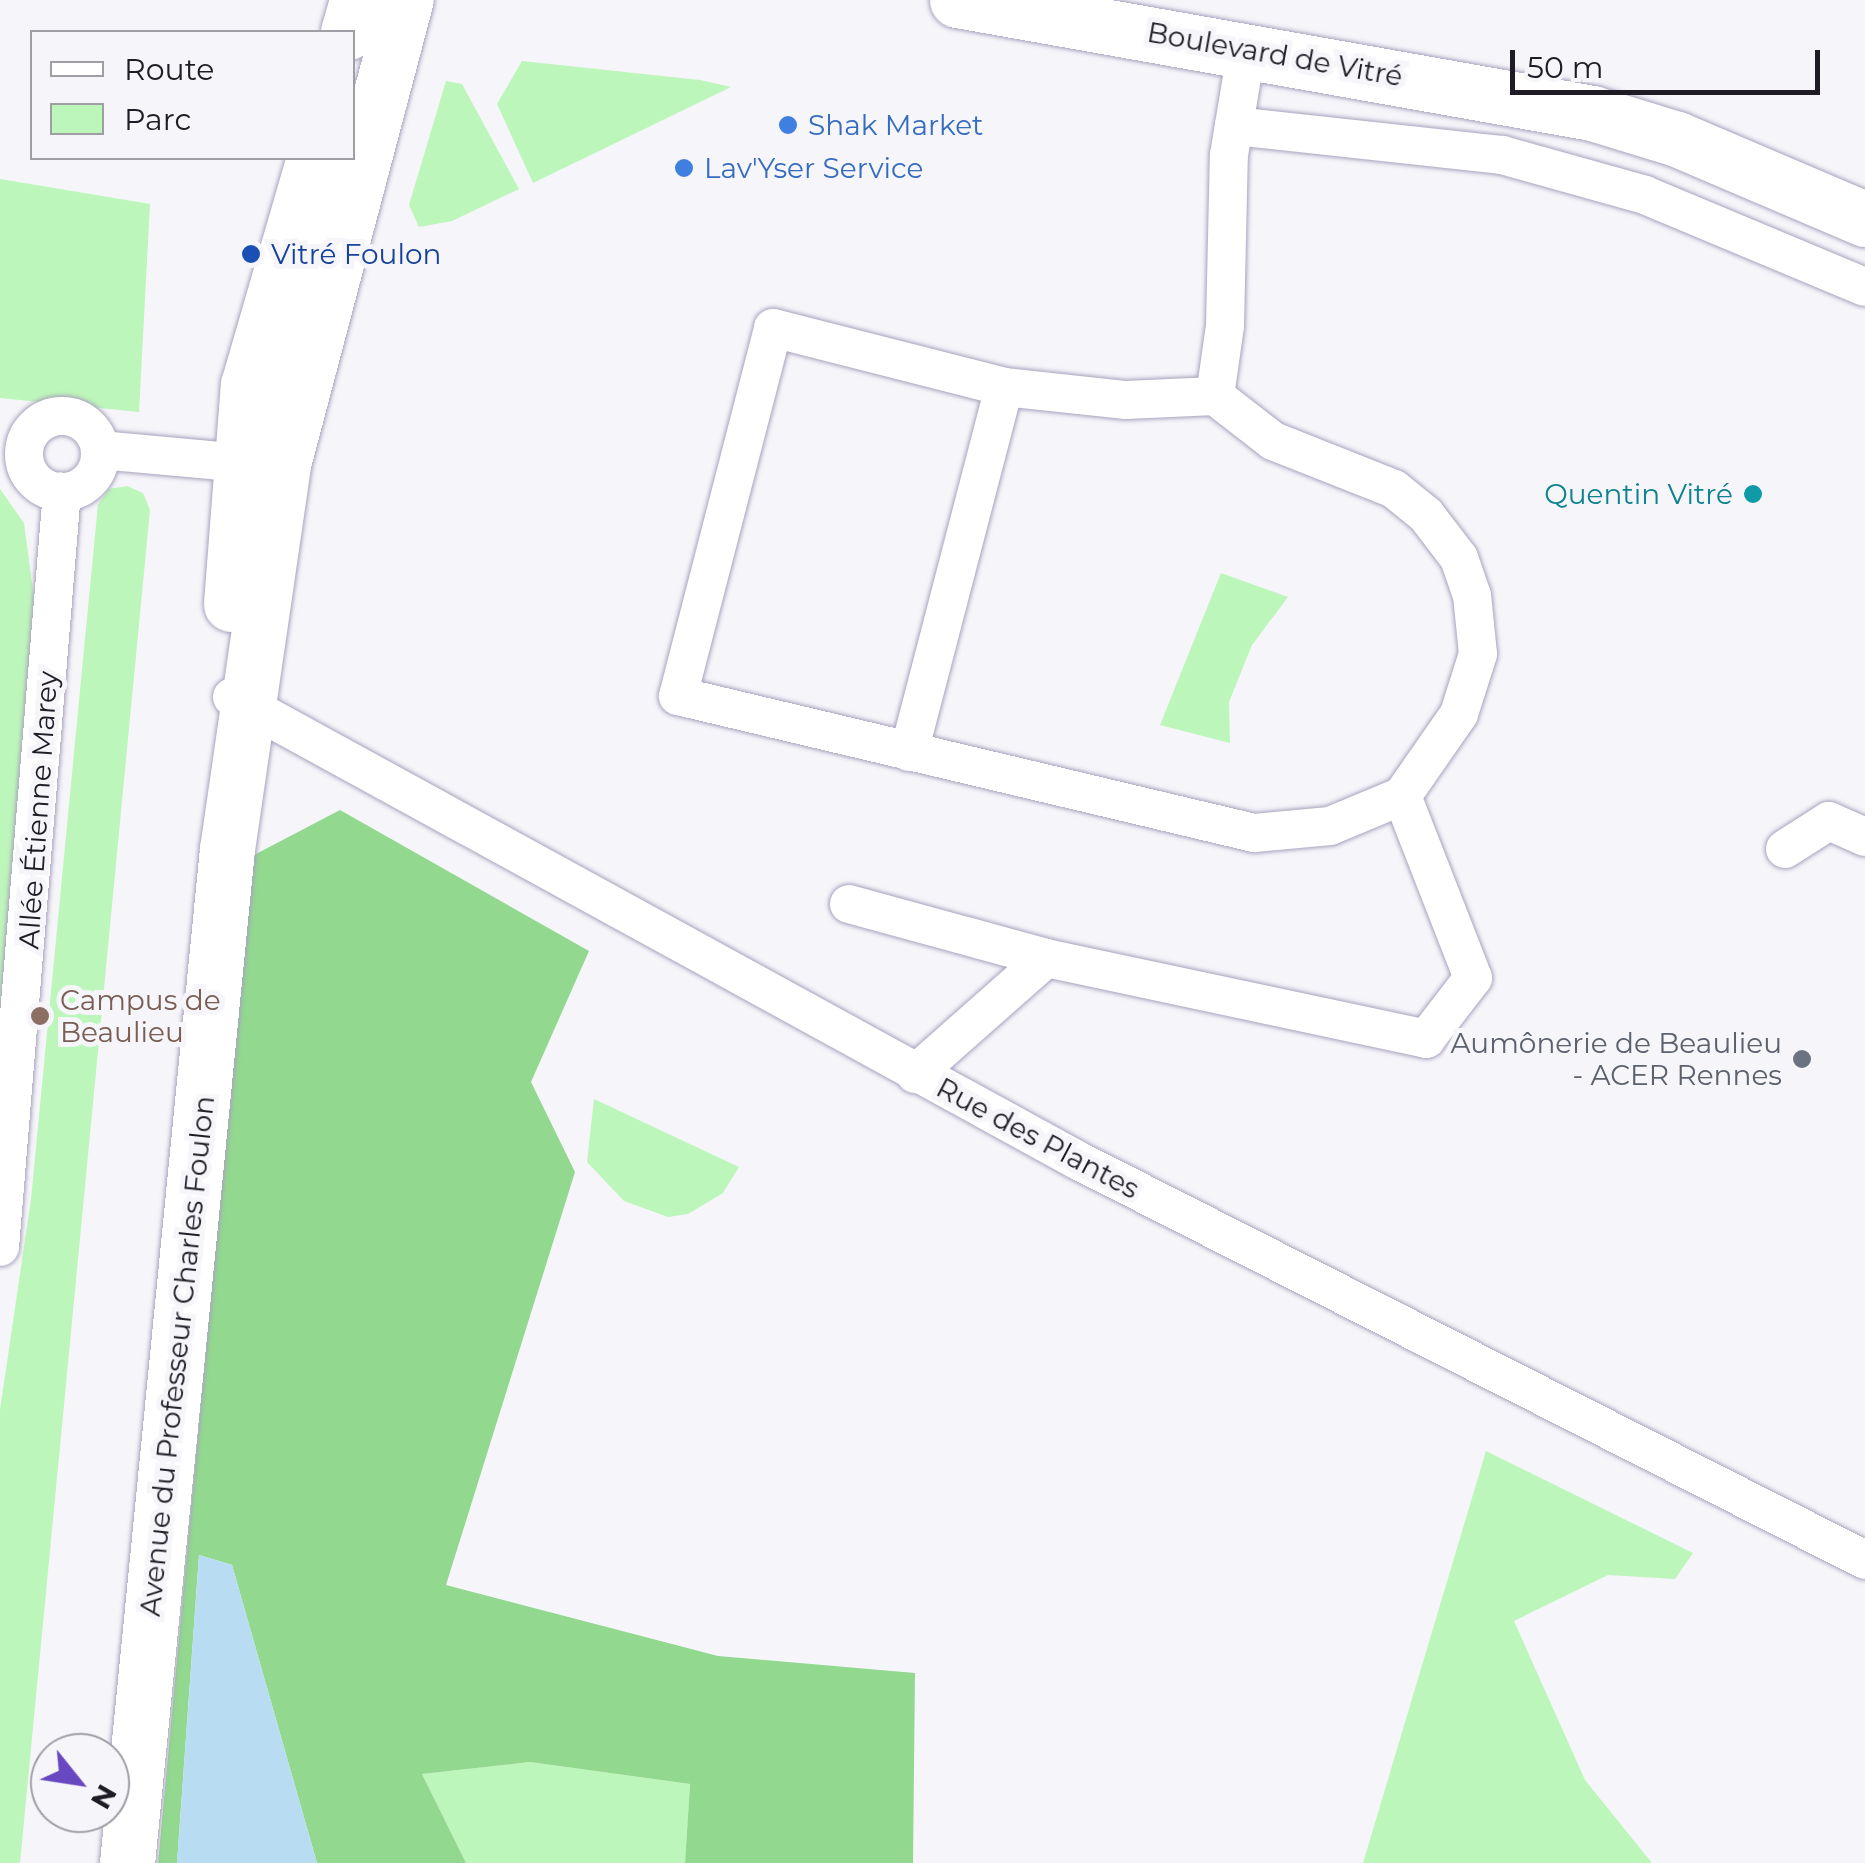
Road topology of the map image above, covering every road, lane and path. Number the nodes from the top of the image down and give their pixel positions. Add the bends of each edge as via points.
1 (357, 0) edge
2 (406, 0) edge
3 (956, 0) edge
4 (349, 30) edge
5 (1247, 47) junction
6 (1234, 126) junction
7 (313, 160) edge
8 (1865, 219) edge
9 (1865, 287) edge
10 (1004, 386) junction
11 (1215, 396) junction
12 (14, 433) edge
13 (100, 450) junction
14 (262, 465) junction
15 (62, 492) junction
16 (238, 701) junction
17 (910, 752) junction
18 (1402, 796) junction
19 (1865, 837) edge
20 (1785, 849) dead end
21 (849, 904) dead end
22 (1046, 958) junction
23 (915, 1074) junction
24 (0, 1247) edge
25 (1865, 1560) edge
26 (127, 1863) edge

1 - 4 main road
2 - 14 main road, Avenue du Professeur Charles Foulon via 348,206
3 - 5 main road, Boulevard de Vitré
5 - 6 street
5 - 8 main road, Boulevard de Vitré via 1592,113 1694,146
6 - 9 street via 1502,154 1645,195
6 - 11 street
7 - 14 main road, Avenue du Professeur Charles Foulon via 248,385
10 - 11 street via 1126,400
10 - 17 street
10 - 17 street via 772,328 678,696
11 - 18 street via 1273,441 1394,489 1426,515 1460,558 1478,654 1459,714
12 - 13 street via 69,416 90,428
12 - 15 street via 30,475
13 - 14 street
13 - 15 street via 86,484
14 - 16 main road, Avenue du Professeur Charles Foulon
15 - 24 street, Allée Étienne Marey
16 - 23 street, Rue des Plantes
16 - 26 main road, Avenue du Professeur Charles Foulon via 218,787 227,848
17 - 18 street via 1254,833 1330,826
18 - 22 street via 1473,978 1426,1039
19 - 20 street via 1830,821
21 - 22 street
22 - 23 street
23 - 25 street, Rue des Plantes

